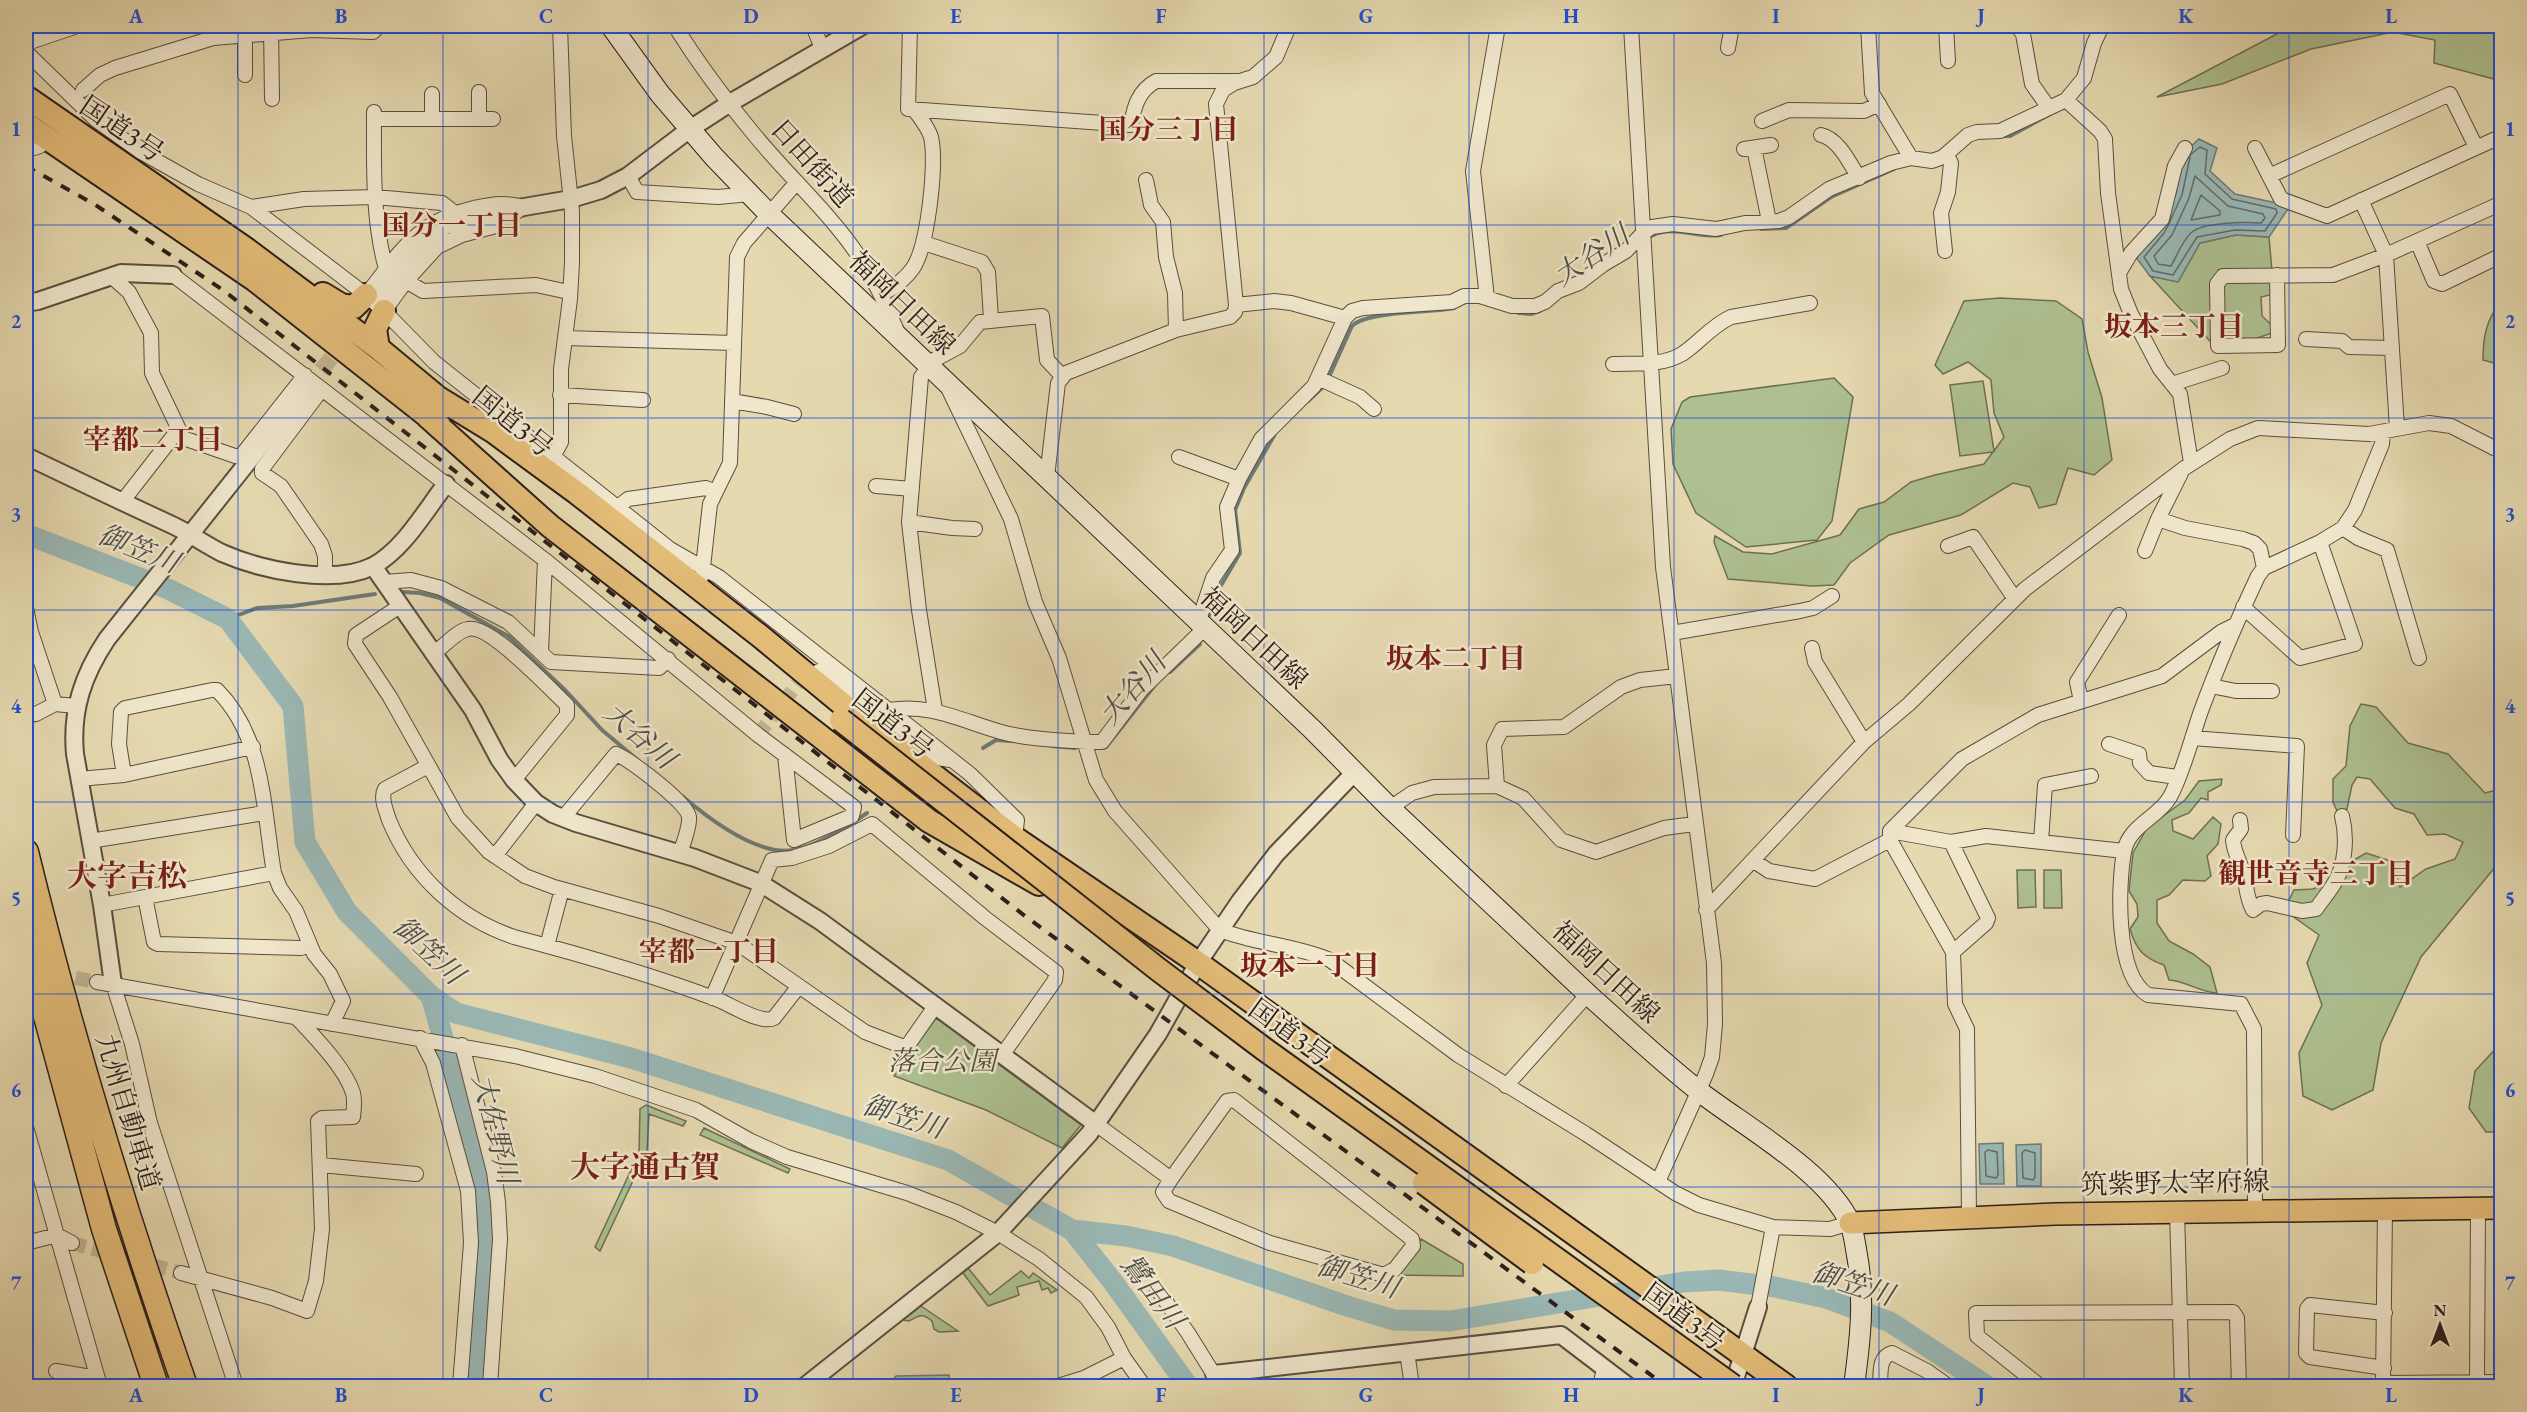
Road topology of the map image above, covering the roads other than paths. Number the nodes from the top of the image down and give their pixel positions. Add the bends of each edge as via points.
1 (77, 26) edge
2 (379, 26) edge
3 (560, 26) edge
4 (611, 26) edge
5 (675, 26) edge
6 (813, 26) edge
7 (862, 26) edge
8 (910, 26) edge
9 (1289, 26) edge
10 (1498, 26) edge
11 (1631, 26) edge
12 (1732, 26) edge
13 (1868, 26) edge
14 (1946, 26) edge
15 (2017, 26) edge
16 (2102, 26) edge
17 (324, 28) edge
18 (271, 29) edge
19 (245, 35) junction
20 (822, 48) junction
21 (1728, 48) dead end
22 (26, 51) edge
23 (1948, 61) dead end
24 (245, 75) dead end
25 (1241, 81) junction
26 (83, 90) dead end
27 (479, 92) dead end
28 (432, 94) dead end
29 (26, 97) edge
30 (272, 99) dead end
31 (2066, 100) junction
32 (730, 103) junction
33 (1879, 104) junction
34 (2049, 108) junction
35 (914, 110) junction
36 (432, 119) junction
37 (1762, 121) dead end
38 (26, 124) edge
39 (690, 129) junction
40 (1821, 135) dead end
41 (2502, 136) edge
42 (1771, 145) dead end
43 (2475, 147) junction
44 (2186, 148) dead end
45 (2255, 148) dead end
46 (1946, 154) junction
47 (1911, 158) junction
48 (628, 176) junction
49 (2269, 176) junction
50 (1859, 178) junction
51 (1146, 180) dead end
52 (797, 182) junction
53 (750, 194) junction
54 (375, 196) junction
55 (571, 199) junction
56 (2361, 200) junction
57 (2502, 203) edge
58 (251, 207) junction
59 (524, 207) junction
60 (455, 213) junction
61 (769, 214) junction
62 (1769, 221) junction
63 (1643, 235) junction
64 (2417, 241) junction
65 (924, 243) junction
66 (246, 249) junction
67 (1945, 251) dead end
68 (2386, 255) junction
69 (2502, 255) edge
70 (387, 268) junction
71 (2119, 273) junction
72 (173, 275) joint
73 (2277, 276) junction
74 (112, 277) junction
75 (406, 280) junction
76 (570, 290) junction
77 (881, 295) junction
78 (1487, 298) junction
79 (378, 300) junction
80 (26, 303) edge
81 (1810, 303) dead end
82 (1236, 305) junction
83 (1345, 318) junction
84 (991, 319) junction
85 (1176, 330) junction
86 (565, 338) junction
87 (901, 339) junction
88 (2306, 339) dead end
89 (734, 343) junction
90 (378, 348) junction
91 (2392, 348) junction
92 (1651, 363) junction
93 (1613, 364) dead end
94 (928, 365) junction
95 (2222, 368) dead end
96 (1062, 376) junction
97 (1318, 378) junction
98 (945, 383) junction
99 (311, 384) junction
100 (2172, 384) junction
101 (560, 395) junction
102 (642, 400) dead end
103 (732, 401) junction
104 (432, 407) junction
105 (1374, 409) dead end
106 (794, 414) dead end
107 (2397, 428) junction
108 (178, 430) junction
109 (2383, 432) junction
110 (2502, 452) edge
111 (554, 455) junction
112 (26, 456) edge
113 (1179, 457) dead end
114 (2187, 466) junction
115 (1047, 477) junction
116 (1239, 479) junction
117 (446, 484) junction
118 (876, 486) dead end
119 (912, 489) junction
120 (715, 492) junction
121 (122, 502) junction
122 (618, 507) junction
123 (2158, 519) junction
124 (909, 522) junction
125 (975, 528) dead end
126 (2343, 528) junction
127 (185, 540) junction
128 (2320, 542) junction
129 (1948, 546) dead end
130 (2145, 551) dead end
131 (545, 560) junction
132 (373, 566) junction
133 (703, 568) junction
134 (2264, 568) junction
135 (325, 575) junction
136 (384, 582) junction
137 (1832, 596) dead end
138 (2015, 599) junction
139 (400, 606) junction
140 (2243, 607) junction
141 (26, 608) edge
142 (2120, 615) dead end
143 (2235, 625) junction
144 (1201, 626) junction
145 (1672, 633) junction
146 (1812, 648) dead end
147 (541, 652) junction
148 (434, 653) junction
149 (2419, 658) dead end
150 (668, 659) junction
151 (1677, 676) junction
152 (2211, 686) junction
153 (2272, 691) dead end
154 (2081, 701) junction
155 (56, 704) junction
156 (76, 706) junction
157 (889, 710) junction
158 (935, 710) junction
159 (36, 714) tunnel mouth
160 (837, 726) junction
161 (2192, 738) junction
162 (1086, 742) junction
163 (1864, 742) junction
164 (2109, 744) dead end
165 (253, 747) junction
166 (786, 755) junction
167 (952, 760) junction
168 (428, 766) junction
169 (1354, 773) junction
170 (970, 774) junction
171 (124, 775) junction
172 (2091, 776) dead end
173 (2177, 777) junction
174 (79, 778) junction
175 (514, 780) junction
176 (1497, 786) junction
177 (957, 794) junction
178 (536, 803) junction
179 (1390, 808) junction
180 (264, 813) junction
181 (2342, 816) dead end
182 (563, 818) junction
183 (2240, 820) dead end
184 (1694, 824) junction
185 (1890, 835) junction
186 (2293, 835) dead end
187 (1015, 838) junction
188 (90, 841) junction
189 (2041, 841) junction
190 (1952, 842) junction
191 (2124, 850) junction
192 (26, 852) edge
193 (680, 854) junction
194 (495, 856) junction
195 (1754, 861) junction
196 (274, 873) junction
197 (760, 883) junction
198 (562, 889) junction
199 (145, 897) junction
200 (102, 905) junction
201 (1706, 910) junction
202 (1220, 930) junction
203 (26, 943) edge
204 (736, 943) junction
205 (310, 945) junction
206 (547, 946) junction
207 (1953, 952) junction
208 (1195, 969) junction
209 (105, 983) junction
210 (799, 986) junction
211 (1588, 994) junction
212 (712, 998) junction
213 (936, 1005) junction
214 (297, 1018) junction
215 (332, 1024) junction
216 (423, 1039) junction
217 (460, 1045) junction
218 (1003, 1054) junction
219 (1506, 1086) junction
220 (1699, 1091) junction
221 (26, 1127) edge
222 (1093, 1129) junction
223 (321, 1165) junction
224 (416, 1174) dead end
225 (1171, 1179) junction
226 (1658, 1182) junction
227 (2255, 1204) junction
228 (2478, 1208) junction
229 (2502, 1208) edge
230 (2385, 1209) junction
231 (2177, 1211) junction
232 (1969, 1216) junction
233 (1850, 1223) junction
234 (1773, 1227) junction
235 (1002, 1229) junction
236 (57, 1235) junction
237 (26, 1243) edge
238 (72, 1243) tunnel mouth
239 (182, 1273) tunnel mouth
240 (200, 1278) junction
241 (1157, 1289) dead end
242 (1758, 1306) joint
243 (2180, 1312) junction
244 (2385, 1313) junction
245 (1407, 1352) junction
246 (1124, 1358) junction
247 (2384, 1368) junction
248 (1604, 1369) junction
249 (56, 1371) dead end
250 (1737, 1374) edge
251 (1218, 1380) edge
252 (98, 1381) edge
253 (2502, 1382) edge
254 (2477, 1383) junction
255 (2384, 1385) edge
256 (156, 1386) edge
257 (184, 1386) edge
258 (236, 1386) edge
259 (460, 1386) edge
260 (490, 1386) edge
261 (805, 1386) edge
262 (1058, 1386) edge
263 (1144, 1386) edge
264 (1412, 1386) edge
265 (1600, 1386) edge
266 (1628, 1386) edge
267 (1708, 1386) edge
268 (1767, 1386) edge
269 (1786, 1386) edge
270 (1854, 1386) edge
271 (1880, 1386) edge
272 (1948, 1386) edge
273 (2040, 1386) edge
274 (2182, 1386) edge
275 (2239, 1386) edge

1 - 22 street via 30,42
2 - 17 street via 373,32
3 - 55 street
4 - 39 main road, 福岡日田線
5 - 32 street, 日田街道
6 - 20 street
7 - 20 street
8 - 35 street via 908,109
9 - 25 street via 1276,57 1253,77
10 - 78 street via 1473,171
11 - 63 street
12 - 21 street
13 - 33 street via 1872,93
14 - 23 street
15 - 34 street via 2023,34 2032,84
16 - 31 street via 2084,78
17 - 18 street
18 - 19 street
18 - 30 street
19 - 24 street
19 - 26 street via 213,38 115,68
20 - 32 street
22 - 58 street via 90,121 198,184
25 - 35 street via 1155,81 1136,101 1131,125
25 - 82 street via 1223,90 1216,111
27 - 36 street via 486,119
28 - 36 street
29 - 66 highway, 国道3号
31 - 34 street
31 - 71 street via 2104,139
32 - 39 street
32 - 52 street, 日田街道
33 - 37 street via 1864,111 1789,110
33 - 47 street
34 - 46 street via 2000,131 1968,135
35 - 65 street via 929,131 932,147
36 - 54 street via 374,115
38 - 104 highway, 国道3号
39 - 48 street
39 - 53 main road, 福岡日田線
40 - 50 street via 1837,146
41 - 43 street
42 - 62 street via 1749,149
43 - 49 street via 2450,94
43 - 56 street
44 - 71 street via 2175,166 2162,219 2131,253
45 - 49 street
46 - 47 street via 1932,161
46 - 67 street via 1951,163 1941,213
47 - 50 street
48 - 53 street via 637,192 718,197
48 - 55 street
49 - 56 street via 2281,199 2327,216
50 - 62 street via 1829,189 1790,217
51 - 85 street via 1151,205 1163,222
52 - 61 street
52 - 77 street, 日田街道 via 850,244
53 - 61 main road, 福岡日田線
54 - 58 street via 304,199
54 - 60 street via 442,203
54 - 70 street via 378,239
55 - 59 street
55 - 76 street
56 - 68 street
57 - 64 street
58 - 79 street
59 - 60 street via 503,202
59 - 75 street via 496,226 442,243
59 - 79 street via 439,229 417,250
60 - 70 street via 421,230
61 - 87 main road, 福岡日田線
61 - 89 street via 737,257
62 - 63 street via 1707,230 1662,224
63 - 78 street via 1626,251 1545,302 1526,308
63 - 92 street
64 - 68 street
64 - 69 street via 2434,282 2442,284
65 - 77 street via 912,269
65 - 84 street via 986,266
66 - 79 highway via 341,305 354,307
66 - 90 highway, 国道3号
68 - 73 street via 2332,274
68 - 91 street
70 - 79 street
71 - 100 street via 2131,314
72 - 74 street via 121,273
72 - 99 street
73 - 73 street via 2223,276 2217,284 2218,346 2278,345
74 - 80 street
74 - 108 street via 129,292 151,333 152,373
75 - 76 street via 423,291 536,285
75 - 79 street
76 - 86 street
77 - 87 street, 日田街道
78 - 83 street via 1464,296 1452,302 1363,308
79 - 90 highway
79 - 111 street via 434,362
81 - 92 street via 1731,317 1683,353
82 - 83 street via 1291,303
82 - 85 street via 1230,317
83 - 97 street
84 - 94 street via 980,322 960,346
84 - 96 street via 1042,316 1047,360
85 - 96 street
86 - 89 street
86 - 101 street
87 - 94 main road, 福岡日田線
88 - 91 street via 2342,341 2349,347
89 - 103 street
90 - 104 highway, 国道3号
91 - 107 street
92 - 93 street
92 - 145 street via 1663,567
94 - 98 main road, 福岡日田線
94 - 119 street via 921,377
95 - 100 street
96 - 115 street
97 - 105 street via 1360,397
97 - 116 street via 1261,439
98 - 115 main road, 福岡日田線
98 - 162 street via 1011,519 1035,602 1059,658
99 - 108 street via 241,456 183,438
99 - 117 street
99 - 127 street
99 - 135 street via 262,473 281,486 321,544
100 - 114 street via 2184,405
101 - 102 street
101 - 111 street via 561,442
103 - 106 street
103 - 120 street via 730,463
104 - 160 highway, 国道3号
104 - 177 highway via 495,432
104 - 208 highway via 550,526 929,821
107 - 109 street
107 - 110 street via 2444,424
108 - 121 street
109 - 114 street via 2258,428 2244,431
109 - 126 street via 2382,444 2355,510
111 - 122 street
112 - 121 street
113 - 116 street
114 - 123 street
114 - 138 street
115 - 144 main road, 福岡日田線
116 - 144 street via 1227,507 1232,550 1212,578
117 - 131 street
117 - 132 street via 401,543
118 - 119 street
119 - 124 street
120 - 122 street via 706,488 628,499
120 - 133 street via 710,504
121 - 127 street
122 - 133 street via 670,549
123 - 130 street
123 - 134 street via 2254,543 2260,549
124 - 125 street
124 - 158 street
126 - 128 street
126 - 149 street via 2387,550
127 - 135 street via 254,565
127 - 156 street via 91,663
128 - 134 street
128 - 140 street via 2355,644 2300,658
129 - 138 street via 1973,537
131 - 147 street
131 - 150 street
132 - 135 street
132 - 136 street
133 - 157 street
133 - 167 street via 702,577 709,585 930,757
134 - 140 street
136 - 139 street
136 - 147 street via 411,580 441,588 508,622
137 - 145 street via 1813,608
138 - 163 street via 1909,704
139 - 148 street
139 - 168 street via 354,639
140 - 143 street
141 - 155 street
142 - 154 street via 2077,682
143 - 152 street
143 - 154 street via 2162,676
144 - 162 street via 1141,690 1102,742
144 - 169 main road, 福岡日田線
145 - 151 street
146 - 163 street via 1815,662
147 - 150 street via 551,662 659,668
148 - 175 street
148 - 175 street via 466,629 475,628 501,642 567,705 567,715
150 - 166 street
151 - 176 street via 1640,680 1621,687 1564,727 1502,729 1494,746
151 - 184 street
152 - 153 street
152 - 161 street
154 - 185 street via 2038,715 1962,759
155 - 156 street
155 - 159 street
156 - 174 street via 73,733
157 - 158 street
157 - 167 street
158 - 162 street via 1003,732
160 - 250 highway, 国道3号, bridge via 1264,1049
160 - 267 highway, 国道3号, bridge via 1256,1063
161 - 173 street
161 - 186 street via 2297,746
162 - 202 street via 1096,780 1115,811
163 - 195 street
164 - 173 street via 2139,754 2140,763 2149,772
165 - 171 street
165 - 171 street via 240,718 217,690 125,708 119,744
165 - 180 street
166 - 166 street via 854,807 852,816 794,840
167 - 170 street
168 - 194 street via 458,818
168 - 206 street via 382,793 405,851 431,885 463,912 495,930
169 - 179 main road, 福岡日田線
169 - 202 street via 1276,854
170 - 177 street
170 - 187 street via 1017,820
171 - 174 street
172 - 189 street via 2045,785
173 - 191 street via 2169,798 2139,826
174 - 188 street
175 - 178 street
176 - 179 street via 1434,787 1412,793
176 - 184 street via 1523,798 1561,840 1596,852 1664,828
177 - 187 highway
178 - 182 street
178 - 194 street
179 - 211 main road, 福岡日田線
180 - 188 street
180 - 196 street
181 - 183 street via 2345,830 2341,868 2335,883 2316,909 2302,911 2267,903 2253,910 2234,854 2233,840 2241,829
182 - 193 street
182 - 193 street via 616,753 665,789 688,813
184 - 201 street
185 - 190 street
185 - 195 street via 1815,879 1769,871
185 - 207 street
187 - 208 highway
188 - 200 street
189 - 190 street via 1986,836
189 - 191 street
190 - 207 street via 1988,918
191 - 227 street via 2122,935 2132,977 2139,989 2148,995 2241,1004 2254,1029
192 - 257 highway, 九州自動車道 via 63,1000 117,1183
193 - 197 street
194 - 198 street via 525,876
195 - 201 street
196 - 199 street
196 - 205 street
197 - 204 street
197 - 213 street
197 - 218 street via 772,861 829,846 867,824 876,825 985,918 1056,972 1055,980
198 - 204 street
198 - 206 street
199 - 200 street
199 - 205 street via 154,942 158,944 301,948
200 - 209 street
201 - 220 street via 1714,963 1715,1032 1712,1057
202 - 208 street
202 - 219 street via 1330,960 1450,1050
203 - 256 highway, 九州自動車道 via 104,1229
204 - 210 street
204 - 212 street
205 - 215 street via 343,1000
206 - 212 street via 635,970
207 - 232 street via 1955,1004 1967,1029
208 - 222 street via 1158,1034
208 - 250 highway via 1711,1341
209 - 214 street
209 - 240 street via 132,1044 150,1122
210 - 212 street via 769,1021
210 - 213 street via 865,1032 904,1047
211 - 219 street
211 - 220 main road, 福岡日田線
213 - 218 street
214 - 215 street
214 - 223 street via 327,1052 353,1093 353,1117 318,1121
215 - 216 street
216 - 217 street
216 - 259 street via 468,1191 471,1243
217 - 235 street via 564,1067 696,1110 787,1156 907,1193
217 - 260 street via 494,1172 498,1202 500,1251
218 - 222 street
219 - 226 street
220 - 226 street
220 - 233 main road, 福岡日田線 via 1793,1160 1836,1203
221 - 236 street
222 - 225 street
222 - 235 street
223 - 224 street
223 - 240 street via 322,1230 316,1281 307,1311
225 - 225 street via 1227,1101 1234,1100 1412,1239 1413,1246 1388,1275 1373,1272 1270,1243 1169,1201 1163,1191
226 - 234 street via 1699,1205
227 - 230 main road, 筑紫野太宰府線
227 - 231 main road, 筑紫野太宰府線
228 - 229 main road, 筑紫野太宰府線
228 - 230 main road, 筑紫野太宰府線
228 - 254 street
230 - 244 street
231 - 232 main road, 筑紫野太宰府線
231 - 243 street
232 - 233 main road, 筑紫野太宰府線
233 - 234 street via 1830,1230
233 - 270 main road, 福岡日田線 via 1861,1275 1861,1332
234 - 242 street
235 - 246 street via 1086,1297
235 - 261 street
236 - 237 street
236 - 238 street
236 - 252 street
239 - 240 street
240 - 258 street
241 - 251 street
242 - 250 street
243 - 273 street via 1976,1313 1977,1336
243 - 274 street
243 - 275 street via 2236,1314
244 - 247 street
244 - 247 street via 2310,1305 2306,1353 2310,1357
245 - 248 street via 1561,1335
245 - 251 street via 1234,1370
245 - 264 street
246 - 262 street
246 - 263 street
247 - 255 street
248 - 265 street
248 - 266 street
249 - 252 street
250 - 268 highway
250 - 269 highway
253 - 254 street
254 - 255 street
271 - 272 street via 1882,1361 1892,1353

